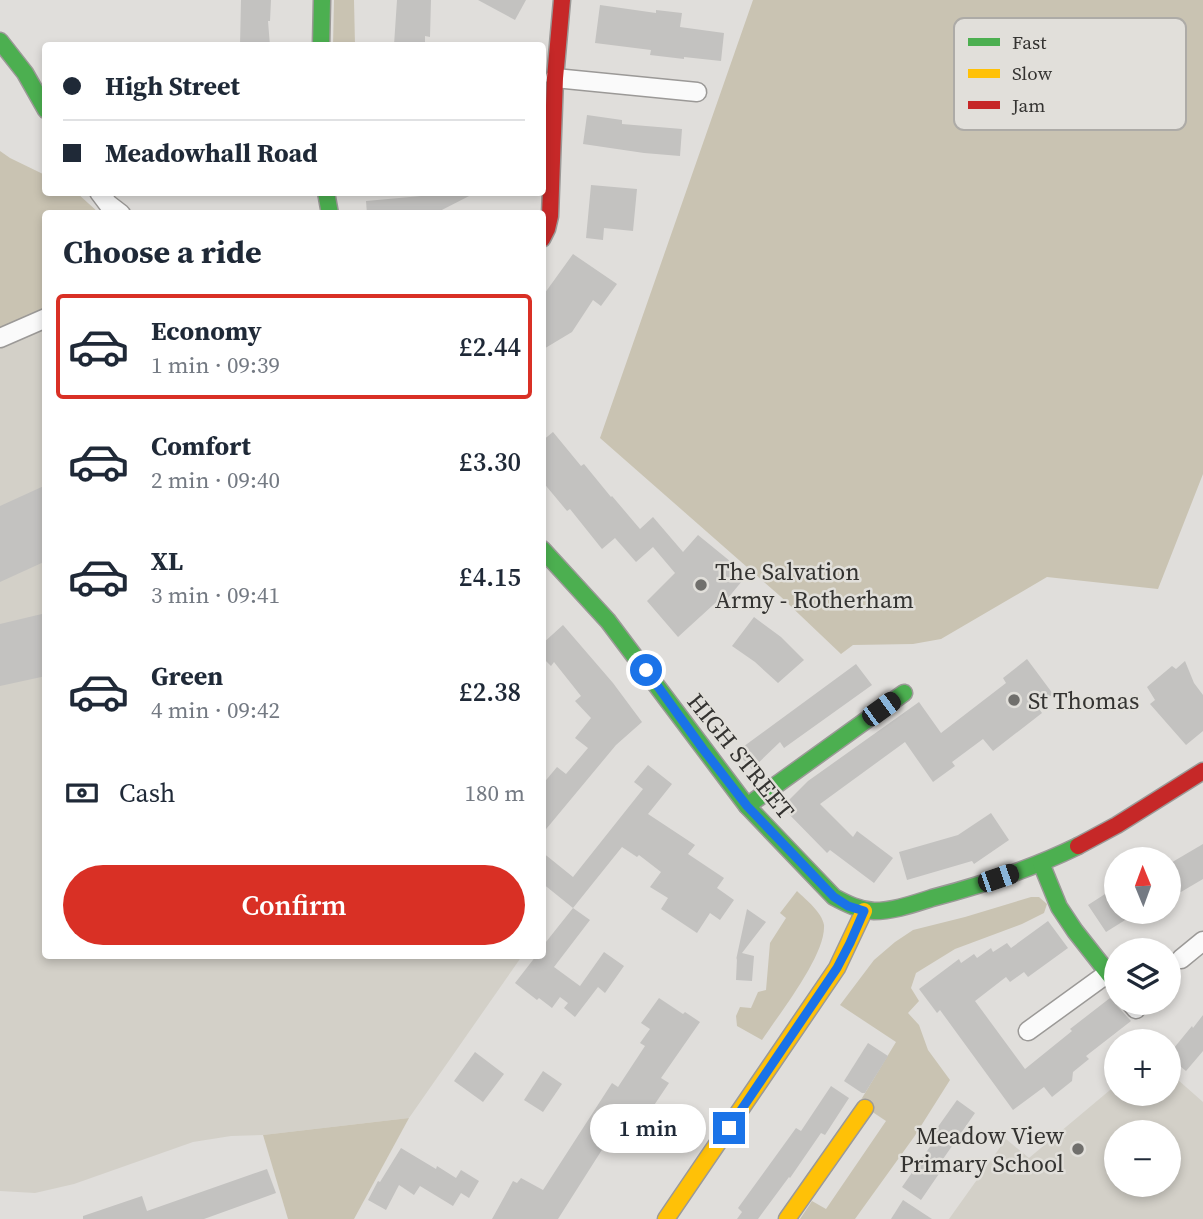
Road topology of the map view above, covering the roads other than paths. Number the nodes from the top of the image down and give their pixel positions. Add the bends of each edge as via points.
1 (322, 0) edge
2 (562, 0) edge
3 (0, 41) edge
4 (321, 42) edge
5 (555, 78) junction
6 (697, 92) dead end
7 (42, 103) edge
8 (102, 196) edge
9 (116, 210) edge
10 (546, 232) edge
11 (42, 320) edge
12 (0, 338) edge
13 (546, 553) edge
14 (904, 693) dead end
15 (1203, 771) edge
16 (747, 806) junction
17 (1041, 863) junction
18 (864, 911) junction
19 (1203, 941) edge
20 (1181, 959) dead end
21 (1104, 968) edge
22 (1104, 983) edge
23 (1028, 1031) dead end
24 (865, 1108) dead end
25 (666, 1219) edge
26 (788, 1219) edge

1 - 4 street
2 - 5 street
3 - 7 street
5 - 6 street
5 - 10 street
8 - 9 street
11 - 12 street
13 - 16 street, HIGH STREET via 608,621
14 - 16 street
15 - 17 street
16 - 18 street, HIGH STREET via 834,897
17 - 18 street via 896,908
17 - 21 street via 1059,907
18 - 25 street via 837,968
19 - 20 street
22 - 23 street
24 - 26 street

